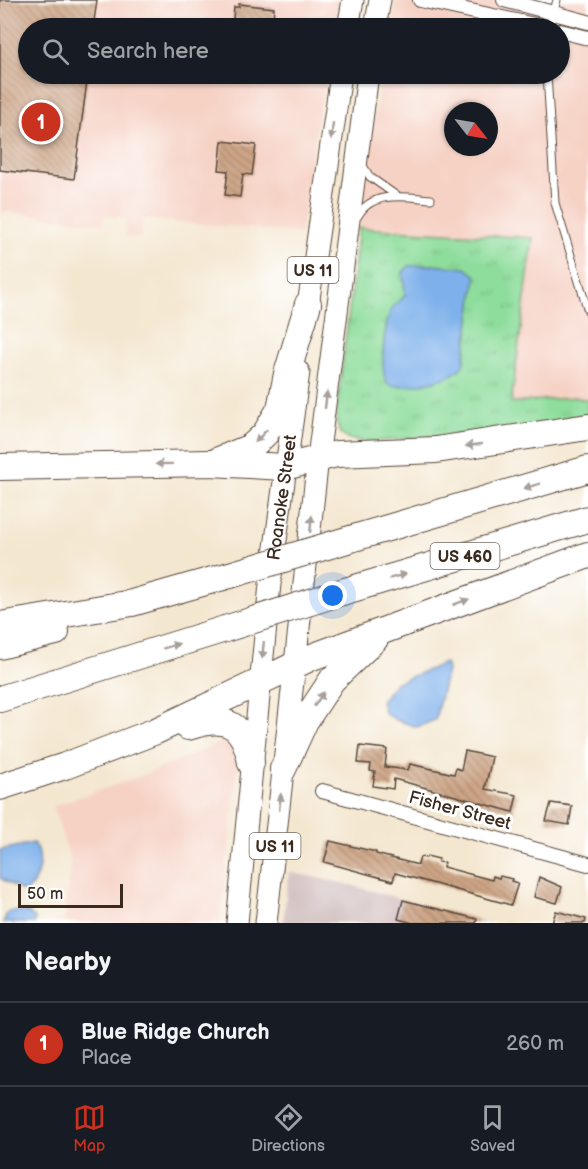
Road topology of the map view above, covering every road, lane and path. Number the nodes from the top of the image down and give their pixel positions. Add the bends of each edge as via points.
1 (353, 0) edge
2 (380, 0) edge
3 (420, 0) edge
4 (504, 0) edge
5 (555, 6) edge
6 (350, 18) edge
7 (377, 18) edge
8 (502, 18) edge
9 (588, 22) edge
10 (570, 34) edge
11 (588, 38) edge
12 (339, 84) edge
13 (367, 84) edge
14 (548, 84) edge
15 (358, 148) junction
16 (397, 196) junction
17 (431, 199) dead end
18 (345, 243) junction
19 (588, 280) edge
20 (579, 282) junction
21 (308, 304) junction
22 (588, 311) edge
23 (588, 427) edge
24 (318, 458) junction
25 (210, 463) junction
26 (39, 466) junction
27 (285, 466) junction
28 (0, 467) edge
29 (588, 469) edge
30 (0, 475) edge
31 (588, 519) edge
32 (588, 555) edge
33 (132, 603) junction
34 (0, 625) edge
35 (386, 629) junction
36 (0, 646) edge
37 (116, 663) junction
38 (295, 665) junction
39 (259, 684) junction
40 (0, 686) edge
41 (0, 699) edge
42 (156, 730) junction
43 (251, 763) junction
44 (283, 769) junction
45 (1, 786) edge
46 (322, 792) dead end
47 (588, 864) edge
48 (238, 922) edge
49 (266, 923) edge

1 - 6 main road
2 - 7 main road
3 - 8 street
4 - 5 street
5 - 9 street
10 - 11 street
12 -> 21 main road, Roanoke Street / US 11
13 - 15 main road, Roanoke Street / US 11
14 - 20 lane via 555,203
15 - 16 lane via 370,177
15 - 18 main road, Roanoke Street / US 11
16 - 17 lane
16 - 18 lane via 361,209
24 -> 18 main road, Roanoke Street / US 11
19 - 20 lane
20 - 22 lane
21 -> 25 highway via 280,409 265,434 251,447
21 - 27 main road, Roanoke Street / US 11
23 -> 24 highway via 436,450
24 - 27 highway
38 -> 24 main road, Roanoke Street / US 11
25 -> 26 highway
25 - 27 highway
26 - 28 highway
26 - 30 highway
27 -> 39 main road, Roanoke Street / US 11
29 -> 33 highway, US 460, bridge
37 -> 31 highway, US 460, bridge
35 -> 32 highway
33 - 34 highway
33 - 36 highway, US 460 via 81,625
35 - 38 highway
44 -> 35 highway via 305,721 332,680
37 - 40 highway, US 460
37 - 41 highway, US 460
38 - 39 highway
38 - 44 main road, Roanoke Street / US 11
39 - 42 highway
39 - 43 main road, Roanoke Street / US 11
42 - 43 highway via 173,731 209,720 226,722 242,735
42 - 45 highway
43 - 48 main road, Roanoke Street / US 11
49 -> 44 main road, Roanoke Street / US 11
46 - 47 street, Fisher Street

